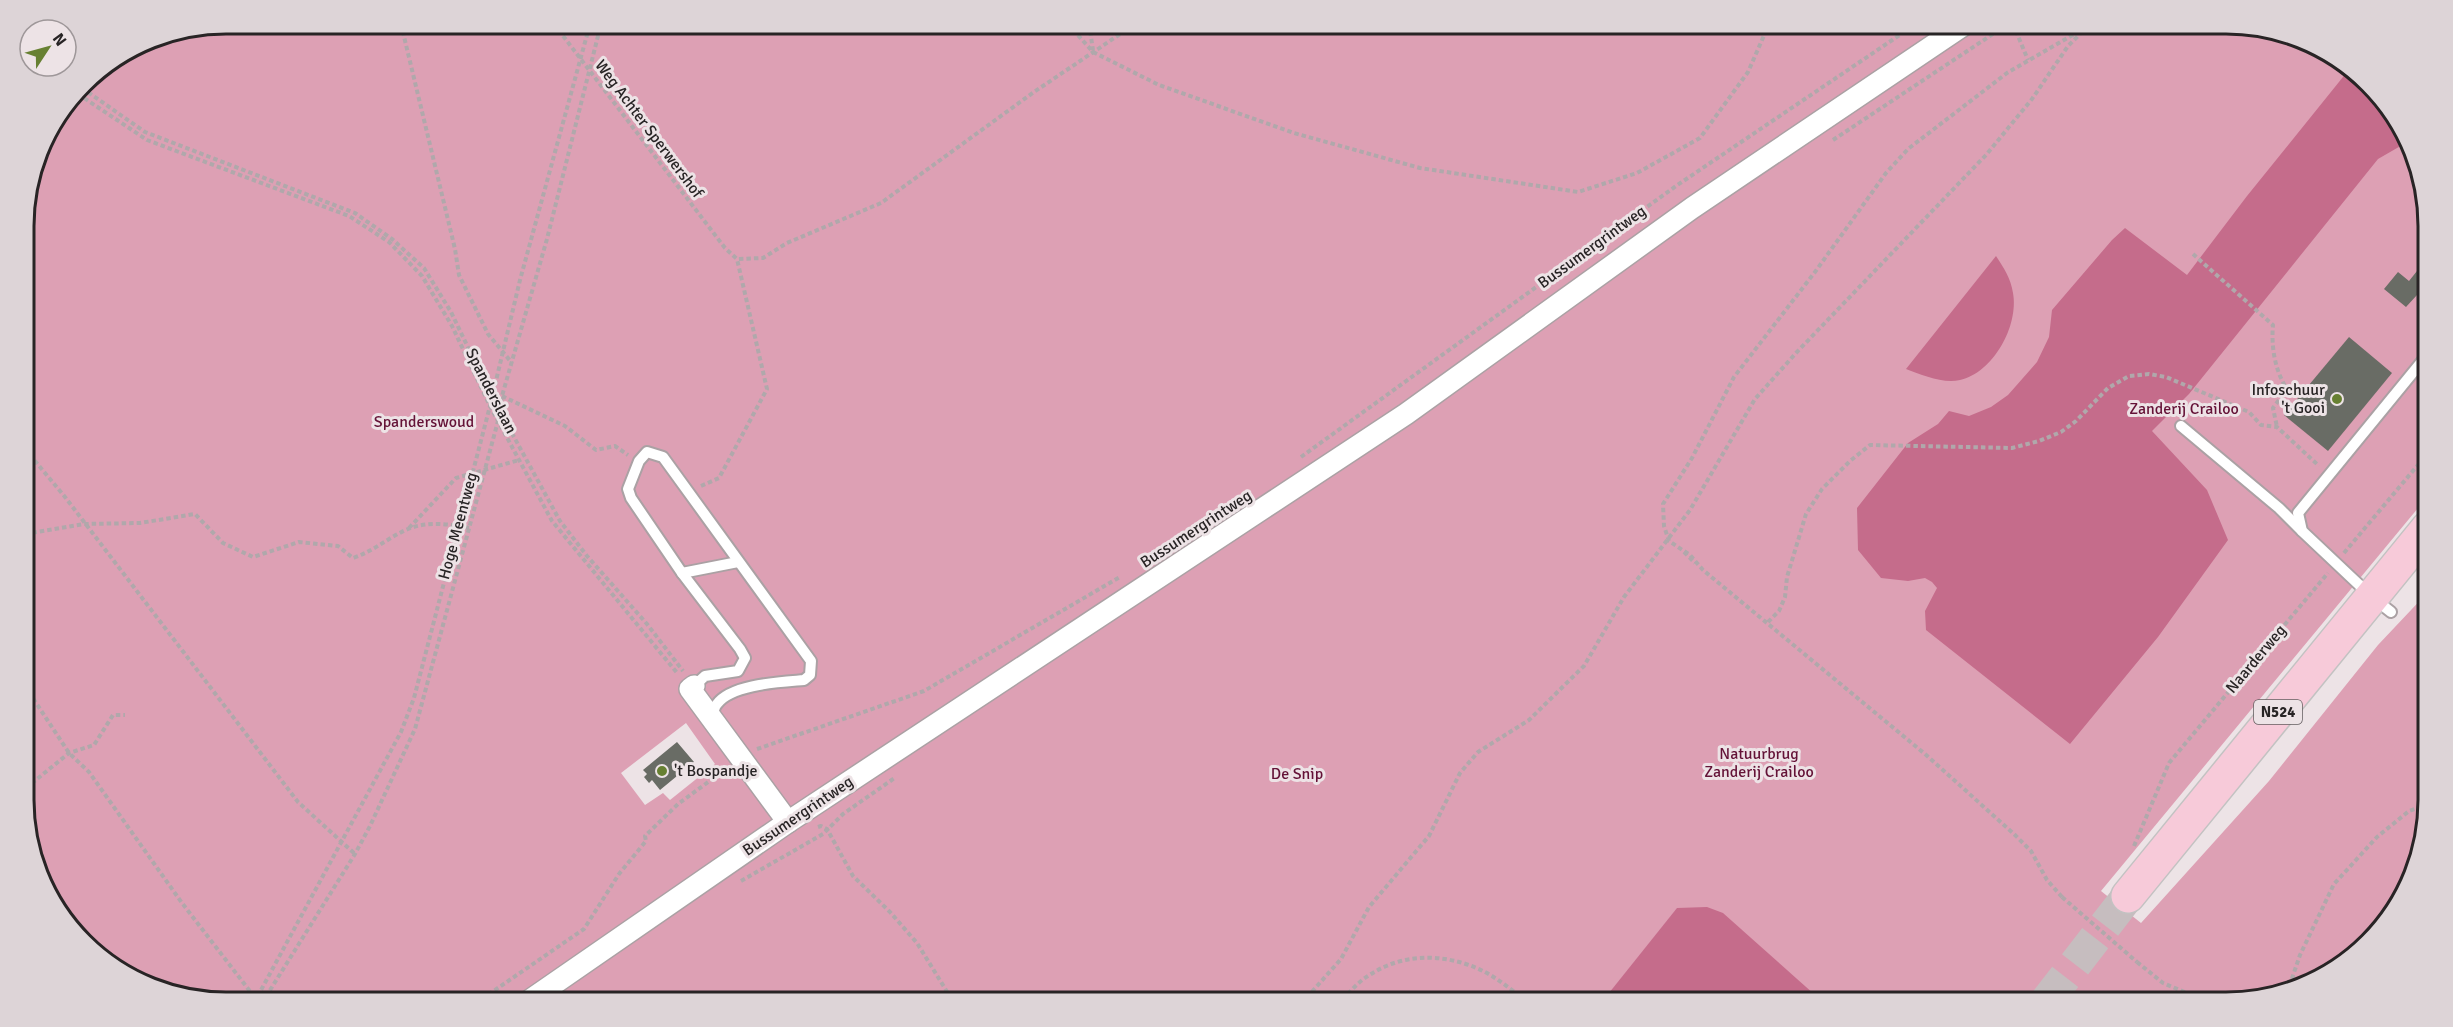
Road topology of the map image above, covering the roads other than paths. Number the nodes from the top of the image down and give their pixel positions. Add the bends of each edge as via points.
1 (1950, 34) edge
2 (2418, 366) edge
3 (2181, 426) dead end
4 (2302, 531) junction
5 (2418, 544) edge
6 (738, 562) junction
7 (682, 573) junction
8 (2381, 604) junction
9 (692, 687) joint
10 (712, 718) junction
11 (788, 822) junction
12 (2128, 896) tunnel mouth
13 (542, 992) edge

1 - 11 street, Bussumergrintweg via 1692,208 1406,414
2 - 4 lane via 2298,513
3 - 4 lane
4 - 8 lane
5 - 8 main road, N524
6 - 7 lane
6 - 7 lane via 663,457 647,452 639,461 628,489
6 - 10 lane via 812,661 811,669 804,680 754,685 724,698 716,704
7 - 9 lane via 745,658 738,672 705,676
8 - 12 main road, N524
9 - 10 street
10 - 11 street
11 - 13 street, Bussumergrintweg

